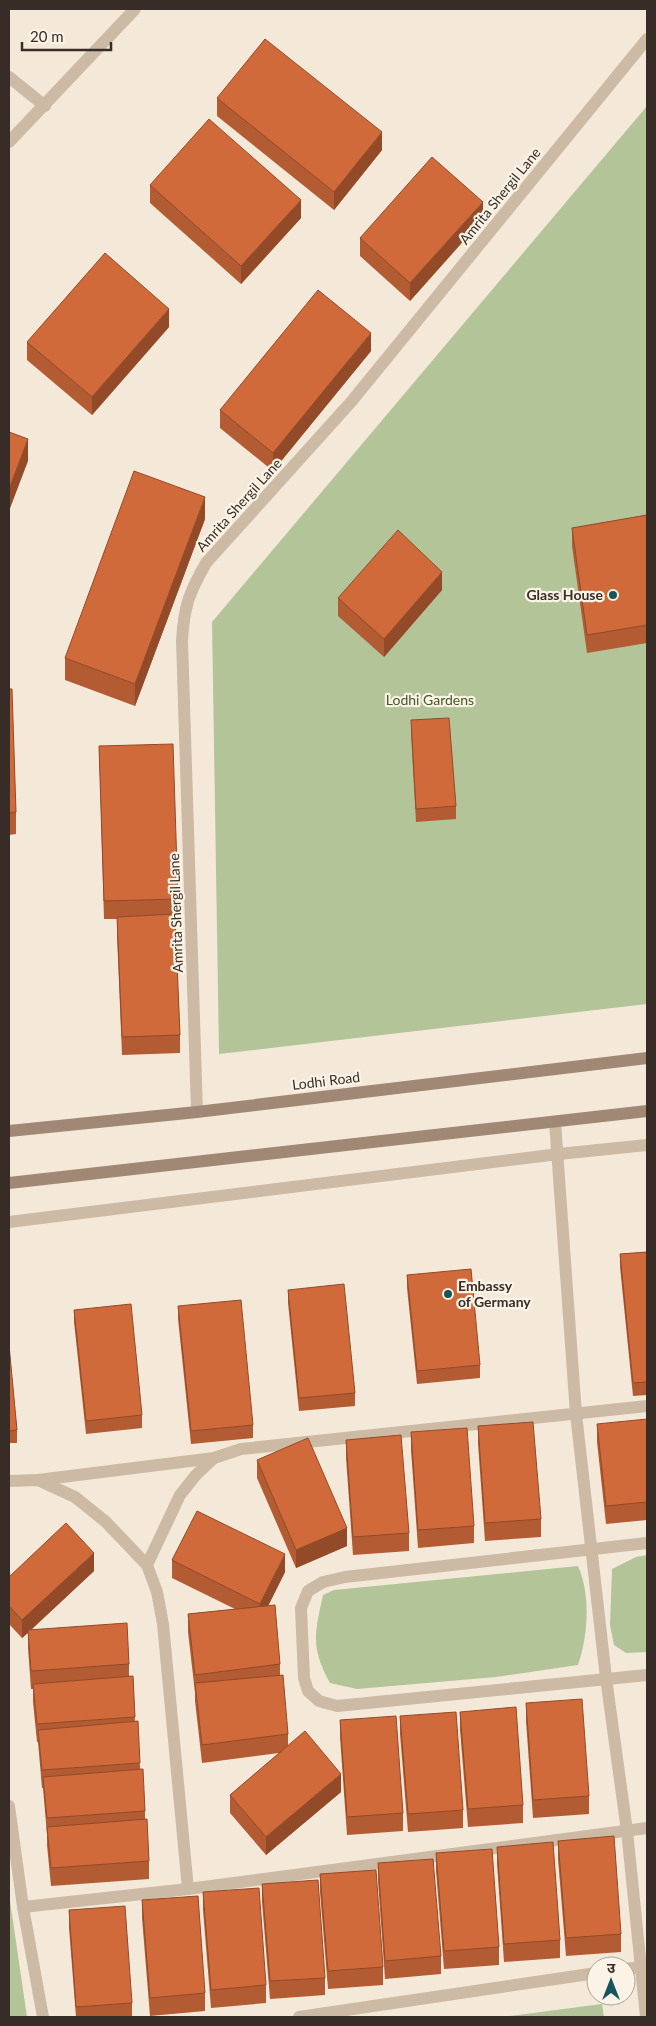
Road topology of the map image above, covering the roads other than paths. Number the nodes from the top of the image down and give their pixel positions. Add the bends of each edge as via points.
1 (135, 9) edge
2 (647, 39) edge
3 (9, 77) edge
4 (45, 106) junction
5 (9, 142) edge
6 (647, 1058) edge
7 (647, 1111) edge
8 (197, 1112) junction
9 (555, 1122) junction
10 (9, 1131) edge
11 (647, 1146) edge
12 (559, 1154) junction
13 (9, 1183) edge
14 (9, 1222) edge
15 (647, 1406) edge
16 (576, 1414) junction
17 (214, 1458) junction
18 (38, 1480) junction
19 (9, 1482) edge
20 (647, 1544) edge
21 (593, 1549) junction
22 (147, 1565) junction
23 (647, 1675) edge
24 (606, 1678) junction
25 (9, 1806) edge
26 (647, 1828) edge
27 (627, 1830) junction
28 (188, 1889) junction
29 (23, 1907) junction
30 (644, 1966) edge
31 (586, 1975) edge
32 (43, 2017) edge
33 (299, 2017) edge
34 (646, 2017) edge

1 - 4 street
2 - 8 street, Amrita Shergil Lane via 351,402 206,563 192,586 183,614 182,641
3 - 4 street
4 - 5 street
6 - 8 main road, Lodhi Road
7 - 9 main road
8 - 10 main road, Lodhi Road
9 - 12 street
9 - 13 main road
11 - 12 street
12 - 14 street
12 - 16 street
15 - 16 street
16 - 17 street via 241,1449
16 - 21 street
17 - 18 street
17 - 22 street via 180,1495
18 - 19 street
18 - 22 street via 75,1497 106,1522
20 - 21 street
21 - 24 street
21 - 24 street via 323,1582 308,1591 301,1608 304,1678 308,1691 319,1700 337,1706
22 - 28 street via 157,1592 163,1624
23 - 24 street
24 - 27 street
25 - 29 street
26 - 27 street
27 - 28 street
27 - 30 street
28 - 29 street
29 - 32 street
30 - 34 street
31 - 33 street

